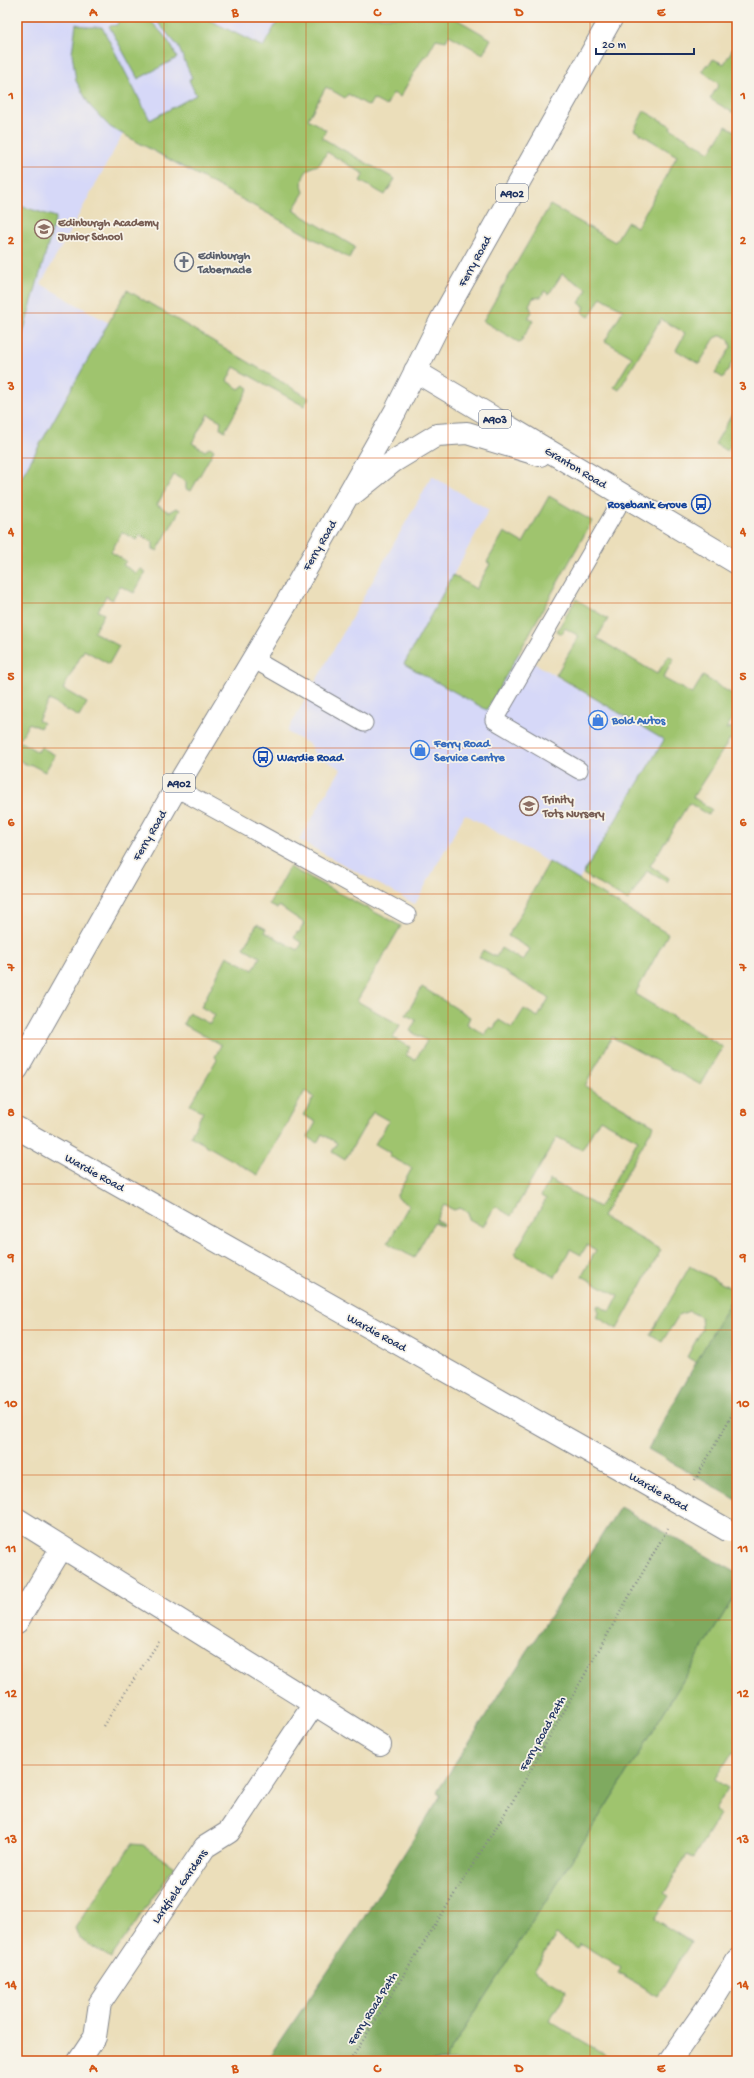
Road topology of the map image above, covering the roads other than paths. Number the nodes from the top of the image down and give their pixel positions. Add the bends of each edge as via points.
1 (612, 17) edge
2 (415, 371) junction
3 (575, 466) junction
4 (624, 496) junction
5 (345, 500) junction
6 (737, 563) edge
7 (253, 658) junction
8 (364, 723) dead end
9 (579, 770) dead end
10 (176, 788) junction
11 (408, 915) dead end
12 (17, 1069) edge
13 (17, 1128) edge
14 (17, 1519) edge
15 (733, 1533) edge
16 (62, 1547) junction
17 (17, 1622) edge
18 (314, 1704) junction
19 (380, 1745) dead end
20 (737, 1960) edge
21 (79, 2061) edge
22 (670, 2061) edge

1 - 2 street, Ferry Road / A902
2 - 3 street, Granton Road / A903
2 - 5 street, Ferry Road / A902
3 - 4 street, Granton Road / A903
3 - 5 street via 468,433 436,435 394,461
4 - 6 street, Granton Road / A903
4 - 9 lane via 494,720
5 - 7 street, Ferry Road / A902
7 - 8 lane
7 - 10 street, Ferry Road / A902
10 - 11 lane
10 - 12 street, Ferry Road / A902
13 - 15 street, Wardie Road, bridge
14 - 16 street
16 - 17 street
16 - 18 street
18 - 19 street
18 - 21 street, Larkfield Gardens via 229,1832 205,1847 107,1992 100,2004 95,2037
20 - 22 street

